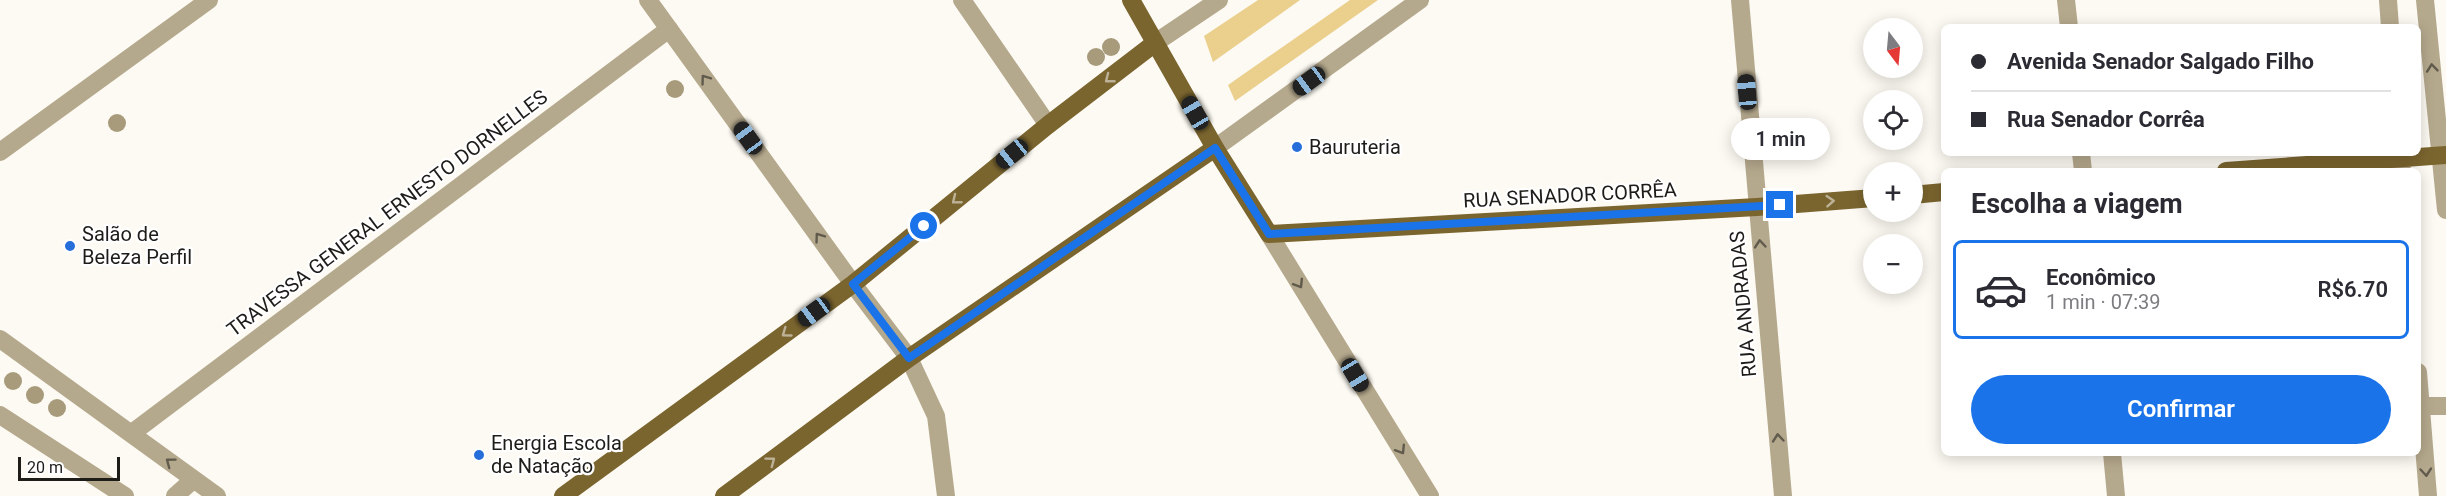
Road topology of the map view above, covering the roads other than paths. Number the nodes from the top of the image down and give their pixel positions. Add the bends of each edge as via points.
1 (209, 0) edge
2 (648, 0) edge
3 (962, 0) edge
4 (1131, 0) edge
5 (1219, 0) edge
6 (1420, 0) edge
7 (1740, 0) edge
8 (2066, 0) edge
9 (2388, 0) edge
10 (2425, 0) edge
11 (2069, 24) edge
12 (2390, 24) edge
13 (669, 29) junction
14 (1155, 43) junction
15 (1048, 125) junction
16 (1215, 148) junction
17 (0, 152) edge
18 (2444, 155) edge
19 (2401, 161) edge
20 (2278, 168) edge
21 (1941, 192) edge
22 (1923, 194) edge
23 (1863, 199) edge
24 (1757, 207) junction
25 (2446, 210) edge
26 (1269, 234) junction
27 (853, 284) junction
28 (0, 339) edge
29 (909, 358) junction
30 (2421, 406) joint
31 (2446, 406) edge
32 (0, 415) edge
33 (132, 433) junction
34 (2112, 456) edge
35 (193, 480) junction
36 (125, 496) edge
37 (175, 496) edge
38 (217, 496) edge
39 (563, 496) edge
40 (724, 496) edge
41 (946, 496) edge
42 (1430, 496) edge
43 (1783, 496) edge
44 (2116, 496) edge
45 (2428, 496) edge

1 - 17 street
2 - 13 street
3 - 15 street
4 - 14 main road
5 - 14 street
6 - 16 street
7 - 24 street, RUA ANDRADAS
8 - 11 street
9 - 12 street
18 -> 10 street
27 -> 13 street
13 - 33 street, TRAVESSA GENERAL ERNESTO DORNELLES
14 -> 15 main road
14 - 16 main road
15 -> 27 main road
16 - 26 main road
16 - 29 main road
18 - 19 main road
18 - 25 street
19 - 20 main road
21 - 22 main road
24 -> 23 main road, RUA SENADOR CORRÊA
24 - 26 main road, RUA SENADOR CORRÊA
43 -> 24 street, RUA ANDRADAS
26 -> 42 street
27 - 29 street
27 -> 39 main road
28 - 33 street
40 -> 29 main road
29 - 41 street via 936,416
30 - 31 street
30 -> 45 street
32 - 36 street
35 -> 33 street
34 - 44 street
35 - 37 street
35 - 38 street

